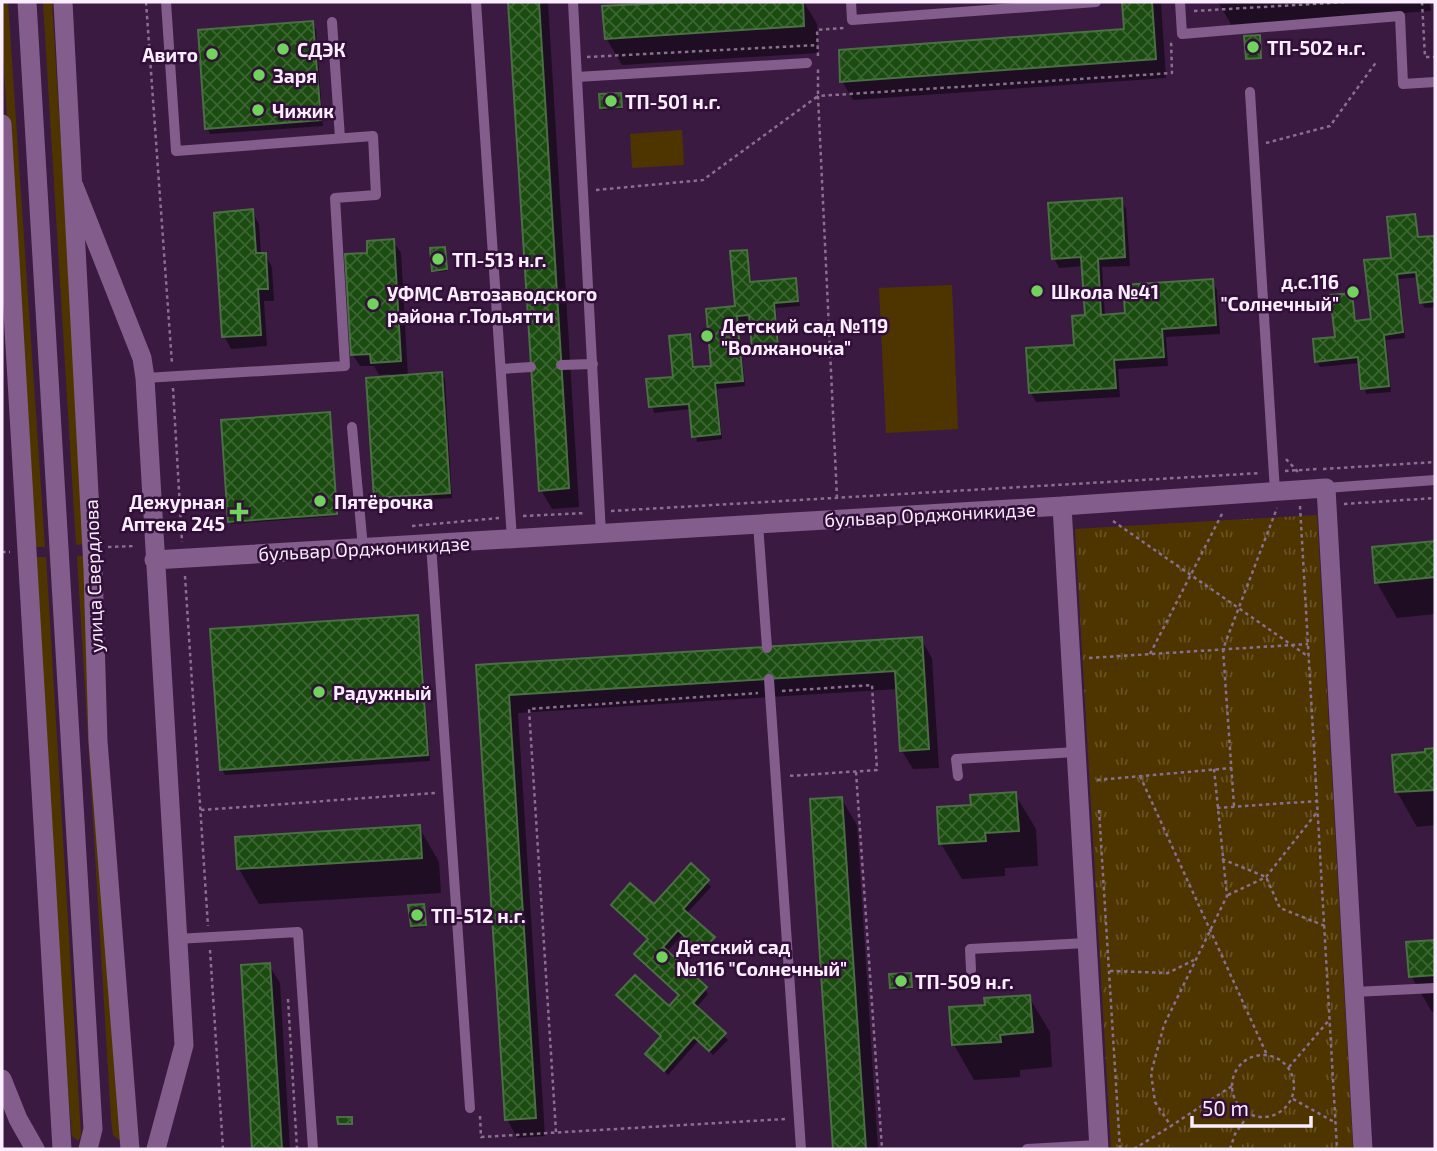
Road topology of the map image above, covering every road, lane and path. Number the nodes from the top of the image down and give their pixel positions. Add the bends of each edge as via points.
1 (26, 2) edge
2 (63, 2) edge
3 (166, 2) edge
4 (476, 2) edge
5 (573, 2) edge
6 (851, 2) edge
7 (1096, 2) edge
8 (1347, 2) edge
9 (1422, 2) edge
10 (1180, 7) edge
11 (332, 22) dead end
12 (1171, 37) dead end
13 (818, 45) dead end
14 (1435, 57) edge
15 (576, 58) junction
16 (1377, 61) dead end
17 (807, 64) dead end
18 (577, 77) junction
19 (1435, 82) edge
20 (1250, 92) dead end
21 (818, 96) junction
22 (2, 124) edge
23 (340, 138) junction
24 (1257, 145) dead end
25 (74, 186) junction
26 (583, 191) junction
27 (3, 196) edge
28 (593, 364) junction
29 (561, 365) dead end
30 (531, 367) dead end
31 (501, 369) junction
32 (145, 378) junction
33 (352, 427) dead end
34 (1435, 462) edge
35 (1299, 480) junction
36 (1435, 480) edge
37 (1325, 488) junction
38 (1275, 491) junction
39 (837, 498) junction
40 (1435, 498) edge
41 (1337, 505) dead end
42 (1062, 506) junction
43 (600, 512) junction
44 (1223, 512) dead end
45 (510, 517) junction
46 (1110, 519) dead end
47 (758, 524) junction
48 (401, 526) dead end
49 (601, 534) junction
50 (512, 539) junction
51 (431, 544) junction
52 (363, 548) junction
53 (2, 552) edge
54 (10, 552) dead end
55 (154, 560) junction
56 (1191, 576) junction
57 (1239, 610) junction
58 (1308, 644) junction
59 (1293, 645) junction
60 (767, 648) dead end
61 (1223, 649) junction
62 (1150, 654) junction
63 (1309, 657) junction
64 (1089, 658) dead end
65 (769, 679) dead end
66 (770, 692) junction
67 (1076, 752) junction
68 (1231, 768) junction
69 (1214, 769) junction
70 (856, 771) junction
71 (787, 776) dead end
72 (958, 776) dead end
73 (1140, 776) junction
74 (1097, 780) dead end
75 (446, 792) dead end
76 (1317, 801) junction
77 (1234, 806) junction
78 (1098, 807) dead end
79 (1217, 808) junction
80 (200, 810) dead end
81 (1318, 811) junction
82 (1222, 859) junction
83 (1266, 877) junction
84 (1227, 896) junction
85 (1325, 926) junction
86 (1212, 932) junction
87 (177, 939) junction
88 (1087, 943) junction
89 (1194, 960) junction
90 (971, 970) dead end
91 (1109, 971) junction
92 (1435, 988) edge
93 (288, 989) dead end
94 (1354, 992) junction
95 (1330, 1019) junction
96 (1267, 1055) junction
97 (1289, 1068) junction
98 (2, 1079) edge
99 (1232, 1086) junction
100 (1292, 1098) junction
101 (470, 1108) dead end
102 (1249, 1114) junction
103 (799, 1118) junction
104 (10, 1120) edge
105 (1336, 1124) junction
106 (1171, 1126) junction
107 (93, 1129) junction
108 (556, 1132) junction
109 (481, 1137) dead end
110 (1098, 1147) edge
111 (35, 1149) edge
112 (62, 1149) edge
113 (88, 1149) edge
114 (101, 1149) edge
115 (130, 1149) edge
116 (156, 1149) edge
117 (298, 1149) edge
118 (313, 1149) edge
119 (801, 1149) edge
120 (882, 1149) edge
121 (1027, 1149) edge
122 (1121, 1149) edge
123 (1134, 1149) edge
124 (1230, 1149) edge
125 (1337, 1149) edge
126 (1363, 1149) edge

1 - 107 street, улица Свердлова
2 - 25 street, улица Свердлова
3 - 23 lane via 176,150
4 - 31 lane
5 - 15 lane
6 - 7 lane via 852,20
8 - 10 path
9 - 14 path via 1425,57
10 - 19 lane via 1182,34 1400,16 1403,84
11 - 23 lane
12 - 21 path via 1172,73
13 - 15 path
15 - 18 lane
16 - 24 path via 1330,126
17 - 18 lane
18 - 26 lane
20 - 38 lane
21 - 26 path via 703,180
21 - 39 path
22 - 27 street
23 - 32 lane via 373,136 376,195 335,198 345,366
25 - 32 street via 142,358
25 - 115 street, улица Свердлова via 98,741
26 - 28 lane
27 - 112 street
28 - 29 lane
28 - 43 lane
30 - 31 lane
31 - 45 lane
32 - 55 street
33 - 52 lane
34 - 35 path
35 - 37 street
35 - 38 street
35 - 38 path
35 - 58 path
36 - 37 lane
37 - 94 street
38 - 39 path
38 - 42 street
38 - 57 path
39 - 43 path
40 - 41 path
42 - 47 street, бульвар Орджоникидзе
42 - 67 street, бульвар Орджоникидзе
43 - 45 path
43 - 49 lane
44 - 56 path
45 - 48 path
45 - 50 lane
46 - 56 path
47 - 49 street, бульвар Орджоникидзе
47 - 60 lane
49 - 50 street, бульвар Орджоникидзе
50 - 51 street, бульвар Орджоникидзе
51 - 52 street, бульвар Орджоникидзе
51 - 101 lane
52 - 55 street, бульвар Орджоникидзе
53 - 54 path
55 - 87 street
56 - 57 path
56 - 62 path
57 - 59 path
57 - 61 path
58 - 59 path
58 - 63 path
59 - 61 path
59 - 63 path
61 - 62 path
61 - 68 path
62 - 64 path
63 - 76 path
65 - 66 lane
66 - 70 path via 872,685 877,770
66 - 103 lane
66 - 108 path via 529,709
67 - 72 lane via 956,759
67 - 88 street, бульвар Орджоникидзе
68 - 69 path
68 - 77 path
69 - 73 path
69 - 79 path
70 - 71 path
70 - 120 path
73 - 74 path
73 - 86 path
75 - 80 path
76 - 77 path
76 - 81 path
77 - 79 path
78 - 91 path
79 - 82 path
81 - 83 path
81 - 85 path
82 - 83 path
82 - 84 path
83 - 84 path
83 - 85 path via 1280,908
84 - 86 path
85 - 95 path
86 - 89 path
86 - 96 path
87 - 116 street via 184,1045
87 - 118 lane via 298,932
88 - 90 lane via 970,949
88 - 110 street, бульвар Орджоникидзе
89 - 91 path via 1168,973
89 - 106 path via 1164,1025 1152,1073 1155,1102
91 - 122 path
92 - 94 lane
93 - 117 path
94 - 126 street
95 - 97 path
95 - 105 path
96 - 97 path
96 - 99 path via 1239,1066
97 - 100 path
98 - 104 street
99 - 102 path via 1237,1102
99 - 106 path
100 - 102 path via 1279,1114
100 - 105 path
102 - 124 path
103 - 108 path
103 - 119 lane
104 - 111 street
105 - 125 path
106 - 123 path
107 - 113 street, улица Свердлова
107 - 114 street, улица Свердлова
108 - 109 path
110 - 121 lane

